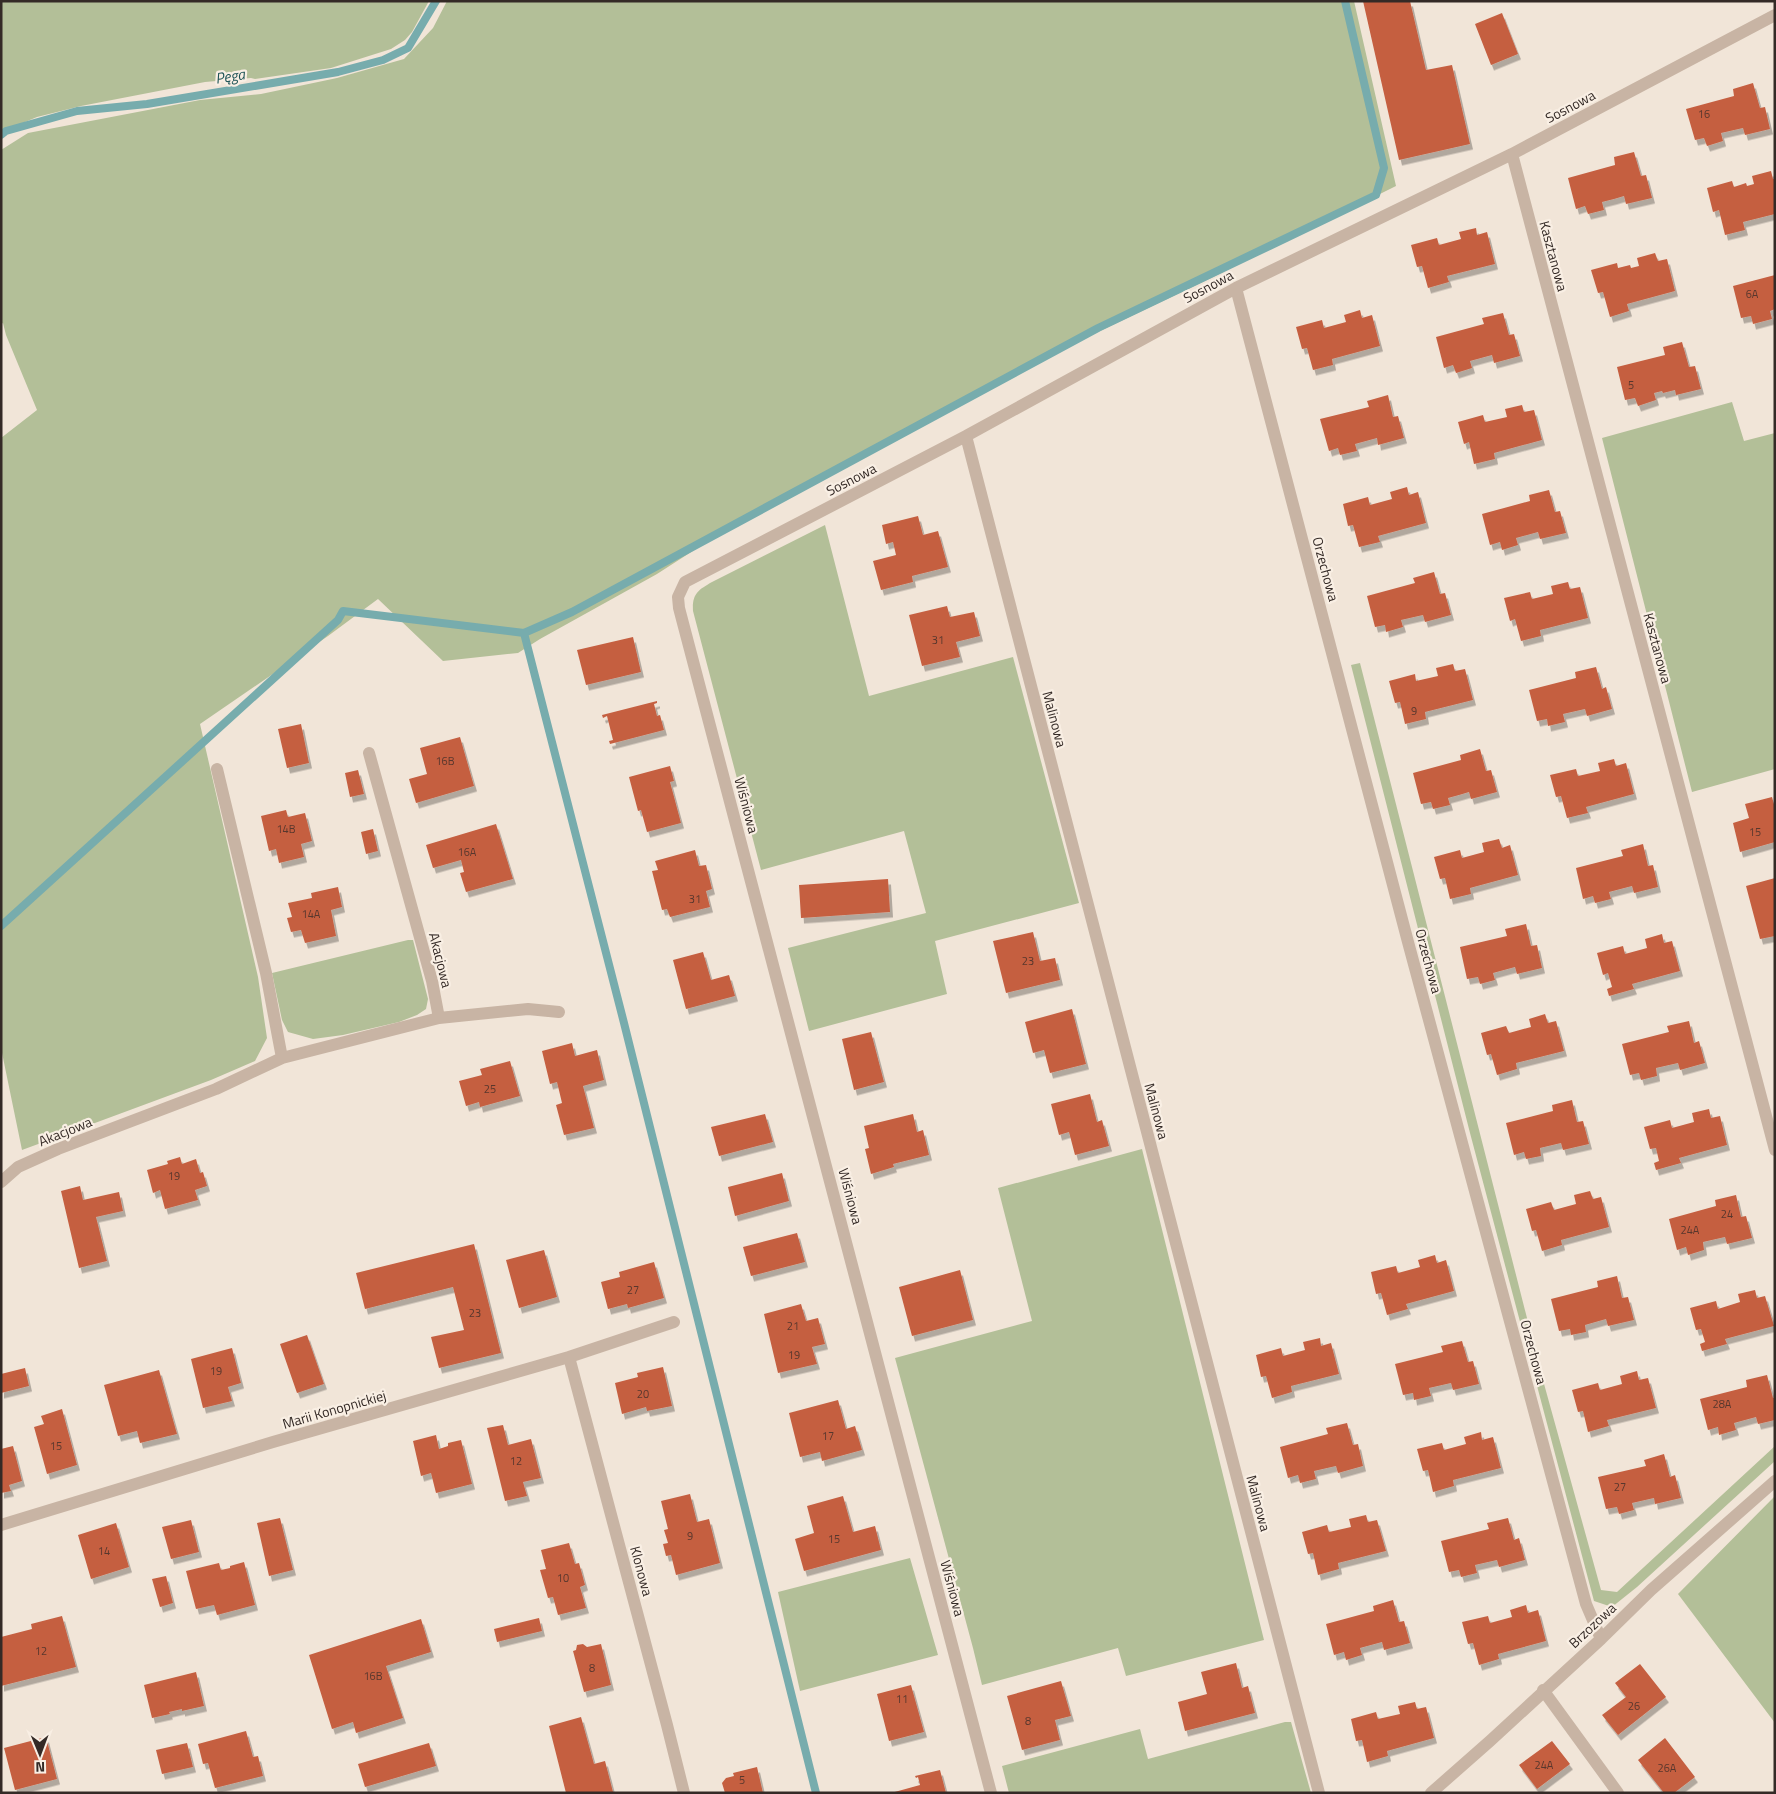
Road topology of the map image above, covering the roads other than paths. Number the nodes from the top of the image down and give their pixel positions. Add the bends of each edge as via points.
1 (1775, 15) edge
2 (1512, 154) junction
3 (1236, 288) junction
4 (966, 436) junction
5 (679, 608) joint
6 (369, 753) dead end
7 (217, 769) dead end
8 (558, 1012) dead end
9 (439, 1018) junction
10 (282, 1058) junction
11 (1775, 1150) edge
12 (1, 1182) edge
13 (674, 1322) dead end
14 (569, 1357) junction
15 (1775, 1481) edge
16 (1, 1526) edge
17 (1601, 1639) junction
18 (1543, 1690) junction
19 (684, 1793) edge
20 (991, 1793) edge
21 (1319, 1793) edge
22 (1431, 1793) edge
23 (1618, 1793) edge

1 - 2 street, Sosnowa
2 - 3 street, Sosnowa
2 - 11 street, Kasztanowa
3 - 4 street, Sosnowa
3 - 17 street, Orzechowa via 1580,1585
4 - 5 street, Sosnowa via 685,582 678,597
4 - 21 street, Malinowa
5 - 20 street, Wiśniowa
6 - 9 street, Akacjowa via 432,981
7 - 10 street via 266,973
8 - 9 street via 528,1009
9 - 10 street, Akacjowa
10 - 12 street, Akacjowa via 216,1088 58,1149 18,1167
13 - 14 street, Marii Konopnickiej
14 - 16 street, Marii Konopnickiej via 273,1442
14 - 19 street, Klonowa
15 - 17 street, Brzozowa via 1651,1590
17 - 18 street, Brzozowa
18 - 22 street, Brzozowa
18 - 23 street

